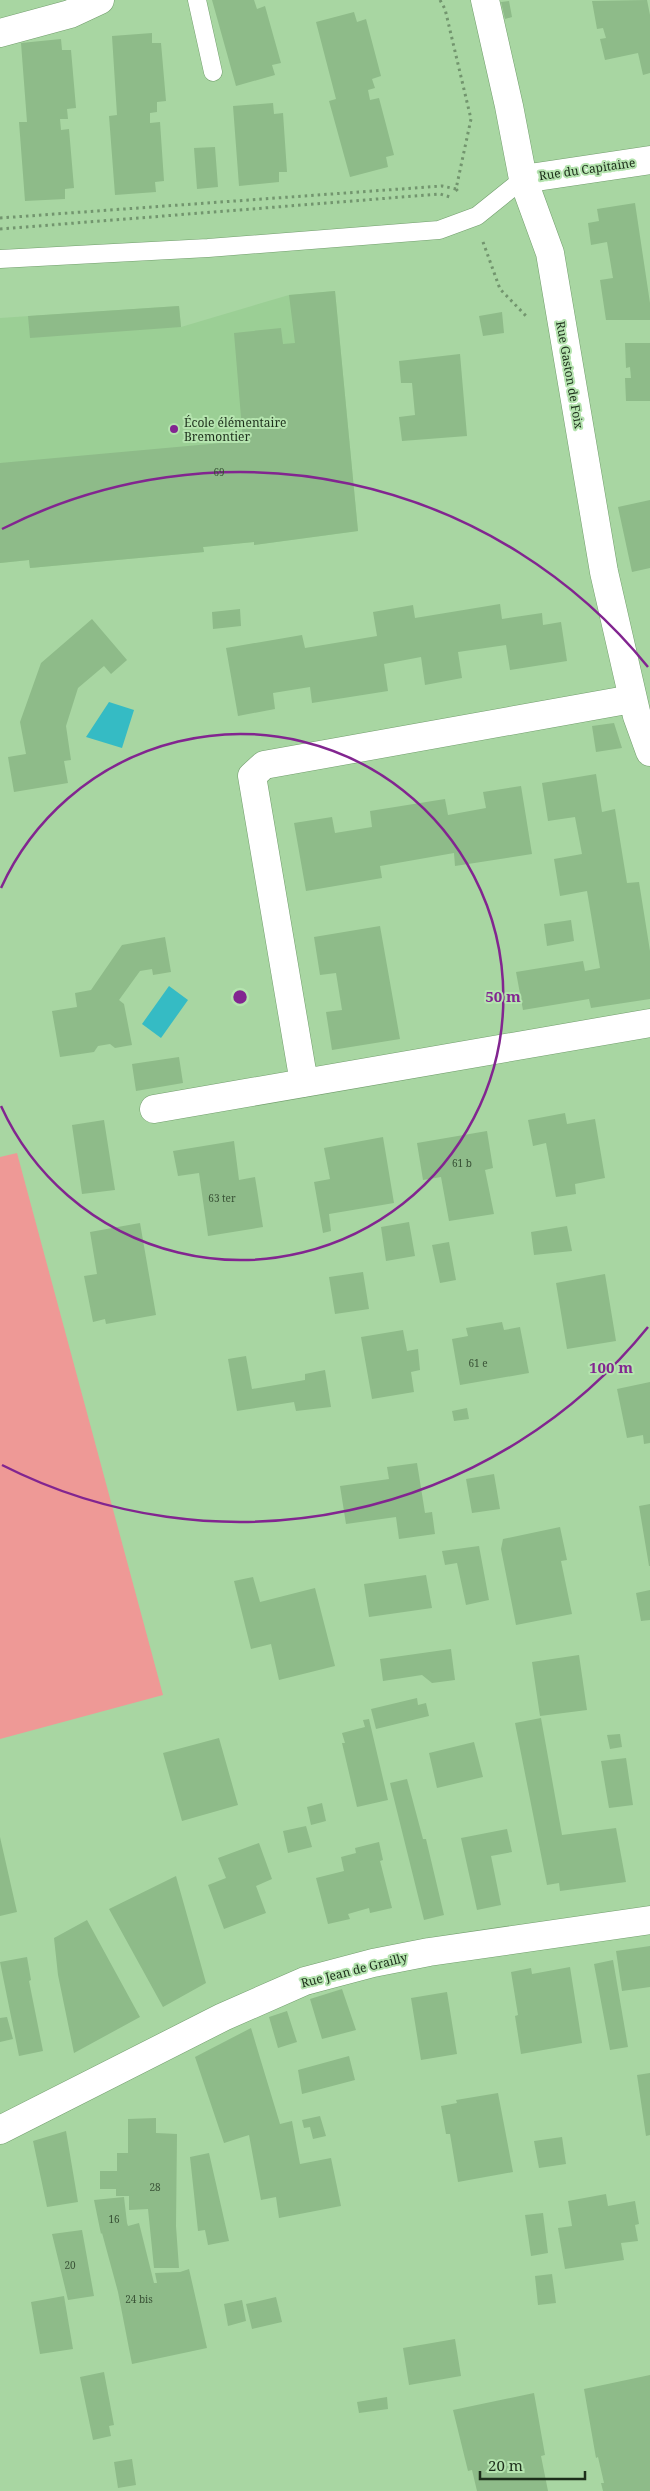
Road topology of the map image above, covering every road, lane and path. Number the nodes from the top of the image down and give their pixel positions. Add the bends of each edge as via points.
1 (100, 0) edge
2 (196, 0) edge
3 (485, 0) edge
4 (0, 33) edge
5 (213, 72) dead end
6 (650, 160) edge
7 (523, 179) junction
8 (456, 189) dead end
9 (476, 216) junction
10 (0, 218) edge
11 (0, 229) edge
12 (0, 259) edge
13 (632, 699) junction
14 (650, 752) edge
15 (650, 1023) edge
16 (304, 1083) junction
17 (154, 1109) dead end
18 (650, 1920) edge
19 (0, 2130) edge

1 - 4 street via 70,14
2 - 5 lane
3 - 7 street, Rue Gaston de Foix
6 - 7 street, Rue du Capitaine
7 - 9 lane
7 - 13 street, Rue Gaston de Foix via 550,253 604,572
8 - 10 path via 442,186
9 - 11 path via 449,196 440,194
9 - 12 lane via 439,230 208,248
13 - 14 street, Rue Gaston de Foix
13 - 16 street via 264,765 252,776
15 - 16 street
16 - 17 street
18 - 19 street, Rue Jean de Grailly via 428,1952 305,1981 223,2017

